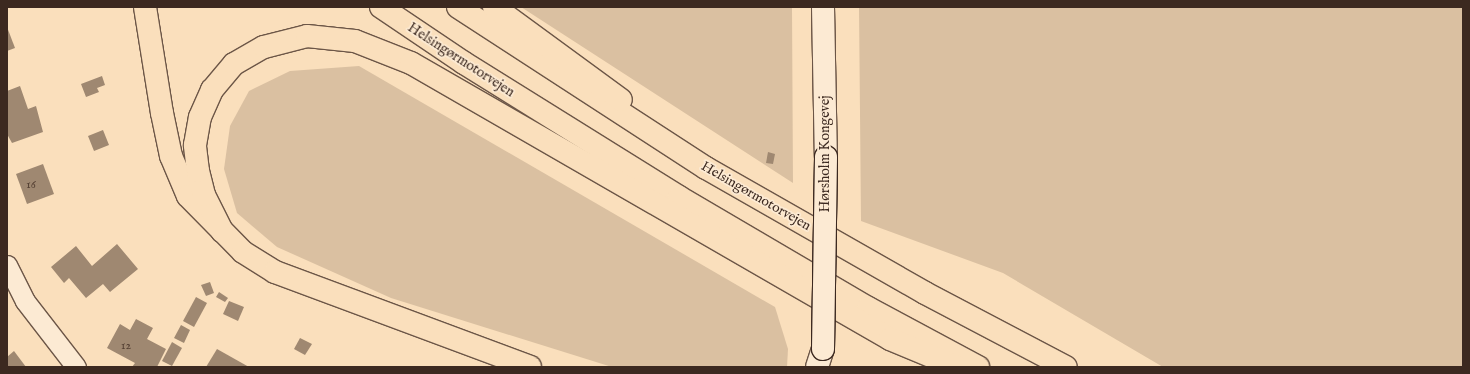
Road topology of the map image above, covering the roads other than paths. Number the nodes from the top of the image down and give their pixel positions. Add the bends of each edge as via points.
1 (145, 7) edge
2 (381, 7) edge
3 (458, 7) edge
4 (494, 7) edge
5 (823, 7) edge
6 (706, 168) junction
7 (222, 232) junction
8 (7, 265) edge
9 (822, 361) edge
10 (76, 367) edge
11 (530, 367) edge
12 (957, 367) edge
13 (978, 367) edge
14 (1066, 367) edge

1 - 7 highway via 171,156 188,196
2 - 13 highway, Helsingørmotorvejen via 464,63 679,197 868,308
3 - 6 highway, Helsingørmotorvejen
4 - 6 highway via 598,81
5 - 9 main road, Hørsholm Kongevej, bridge via 826,157
6 - 14 highway, Helsingørmotorvejen via 925,293
7 - 11 highway via 243,252 275,272
7 - 12 highway via 204,195 195,145 200,117 212,90 234,64 264,47 307,36 354,41 411,63 890,339
8 - 10 street via 25,301

